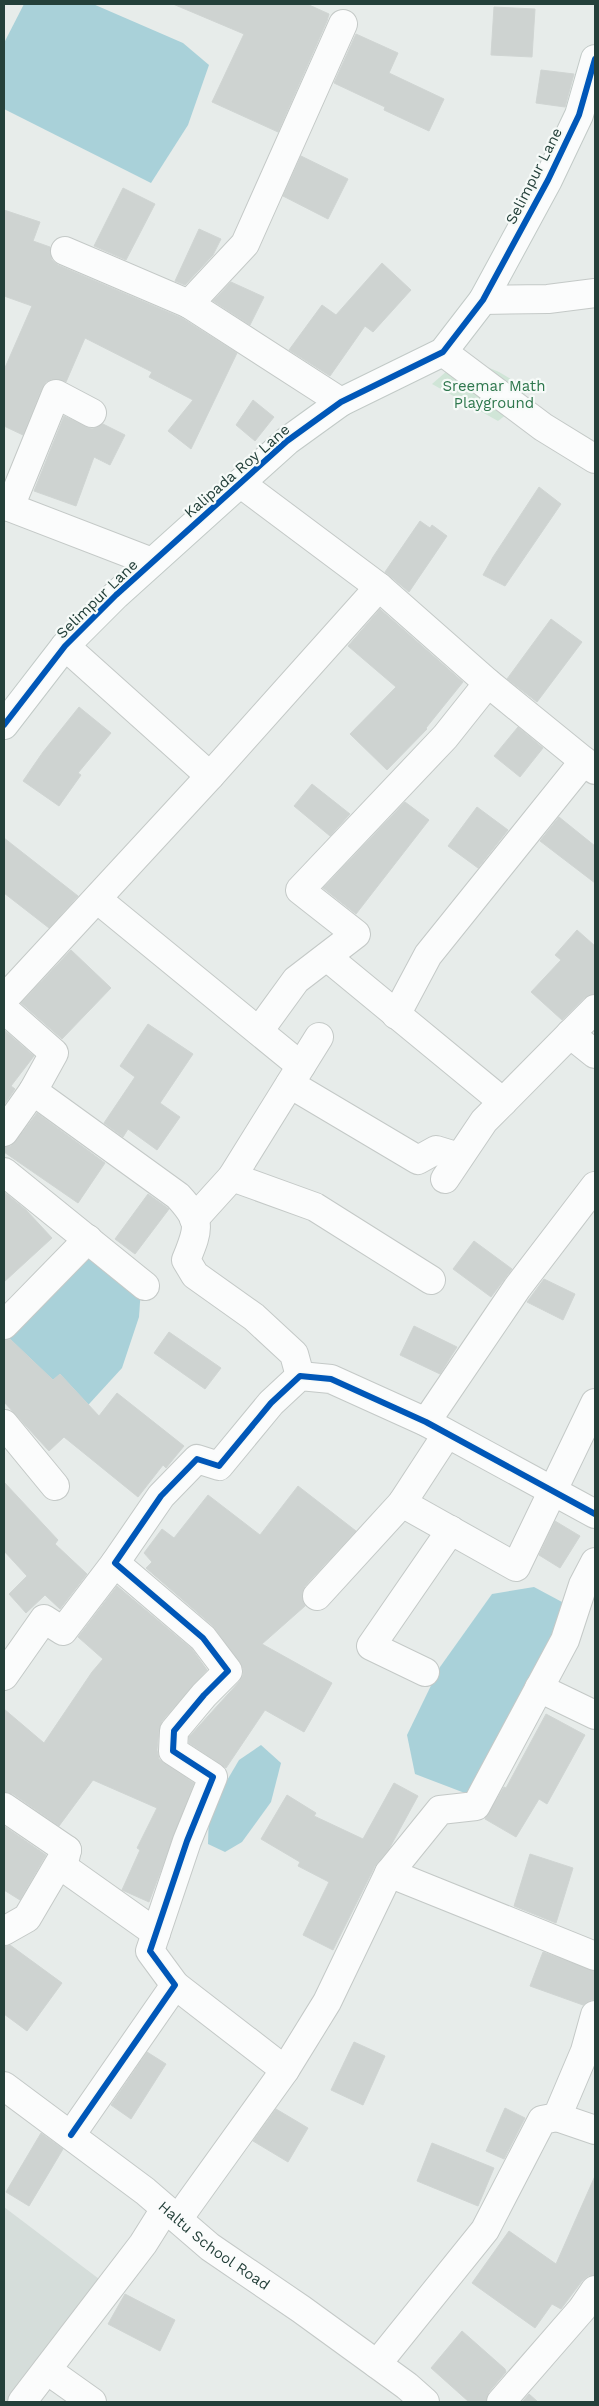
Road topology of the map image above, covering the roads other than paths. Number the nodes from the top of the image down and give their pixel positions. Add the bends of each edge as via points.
1 (343, 24) dead end
2 (595, 59) edge
3 (65, 250) dead end
4 (595, 293) edge
5 (484, 300) junction
6 (189, 304) junction
7 (443, 352) junction
8 (341, 402) junction
9 (92, 413) dead end
10 (595, 459) edge
11 (240, 483) junction
12 (7, 506) edge
13 (152, 562) junction
14 (379, 587) junction
15 (64, 646) junction
16 (488, 683) junction
17 (4, 725) edge
18 (590, 766) edge
19 (210, 776) junction
20 (97, 898) junction
21 (327, 957) junction
22 (4, 999) edge
23 (4, 1009) edge
24 (595, 1009) edge
25 (396, 1015) junction
26 (259, 1031) junction
27 (570, 1034) junction
28 (319, 1037) dead end
29 (595, 1054) edge
30 (296, 1075) junction
31 (33, 1091) junction
32 (503, 1102) junction
33 (4, 1132) edge
34 (4, 1172) edge
35 (232, 1177) junction
36 (595, 1186) edge
37 (194, 1219) junction
38 (88, 1239) junction
39 (431, 1280) dead end
40 (145, 1286) dead end
41 (4, 1325) edge
42 (300, 1376) junction
43 (595, 1403) edge
44 (4, 1424) edge
45 (437, 1428) junction
46 (55, 1486) dead end
47 (554, 1492) junction
48 (402, 1503) junction
49 (595, 1514) edge
50 (451, 1530) junction
51 (116, 1563) junction
52 (591, 1579) edge
53 (316, 1596) dead end
54 (425, 1672) dead end
55 (4, 1676) edge
56 (540, 1688) junction
57 (595, 1715) edge
58 (4, 1807) edge
59 (67, 1850) junction
60 (389, 1873) junction
61 (4, 1931) edge
62 (156, 1933) junction
63 (595, 1956) edge
64 (176, 1985) junction
65 (595, 2015) edge
66 (285, 2070) junction
67 (4, 2086) edge
68 (557, 2117) junction
69 (595, 2130) edge
70 (71, 2135) junction
71 (172, 2214) junction
72 (595, 2290) edge
73 (377, 2364) junction
74 (47, 2370) junction
75 (22, 2402) edge
76 (92, 2402) edge
77 (425, 2402) edge
78 (501, 2402) edge

1 - 6 street via 245,244
2 - 5 street, Selimpur Lane via 579,115
3 - 6 street
4 - 5 street via 548,299
5 - 7 street, Kalipada Roy Lane
6 - 8 street
7 - 8 street, Kalipada Roy Lane
7 - 10 street via 543,427
8 - 11 street, Kalipada Roy Lane via 287,441
9 - 12 street via 56,394
11 - 13 street, Kalipada Roy Lane
11 - 14 street
12 - 13 street
13 - 15 street, Selimpur Lane
14 - 16 street
14 - 19 street
15 - 17 street, Selimpur Lane
15 - 19 street
16 - 18 street
16 - 21 street via 445,738 300,890 356,934
18 - 25 street via 428,955
19 - 20 street
20 - 22 street
20 - 26 street
21 - 25 street
21 - 26 street via 296,980
23 - 31 street via 54,1053
24 - 27 street
25 - 32 street
26 - 30 street
27 - 29 street
27 - 32 street
28 - 30 street
30 - 32 street via 418,1160 436,1150 452,1168 484,1120
30 - 35 street
31 - 33 street
31 - 37 street via 178,1196 193,1212
34 - 38 street
35 - 37 street
35 - 39 street via 314,1207
36 - 45 street via 517,1288
37 - 42 street via 197,1233 186,1260 195,1275 254,1317 294,1354
38 - 40 street
38 - 41 street
42 - 45 street via 331,1379
42 - 51 street via 271,1403 219,1466 197,1459 161,1496
43 - 47 street
44 - 46 street
45 - 47 street
45 - 48 street
47 - 49 street
47 - 50 street via 516,1567
48 - 50 street
48 - 53 street
50 - 54 street via 371,1646
51 - 55 street via 63,1631 44,1619
51 - 62 street via 203,1638 228,1671 174,1731 173,1751 213,1777
52 - 56 street
56 - 57 street
56 - 60 street via 476,1806 440,1810
58 - 59 street
59 - 61 street via 27,1918
59 - 62 street via 63,1866
60 - 63 street
60 - 66 street via 327,2002
62 - 64 street via 150,1951
64 - 66 street
64 - 70 street
65 - 68 street via 585,2050
66 - 71 street
67 - 70 street, Haltu School Road
68 - 69 street
68 - 73 street via 542,2120 485,2230
70 - 71 street, Haltu School Road
71 - 73 street, Haltu School Road via 210,2247
71 - 74 street via 144,2244
72 - 78 street
73 - 77 street, Haltu School Road
74 - 75 street
74 - 76 street

